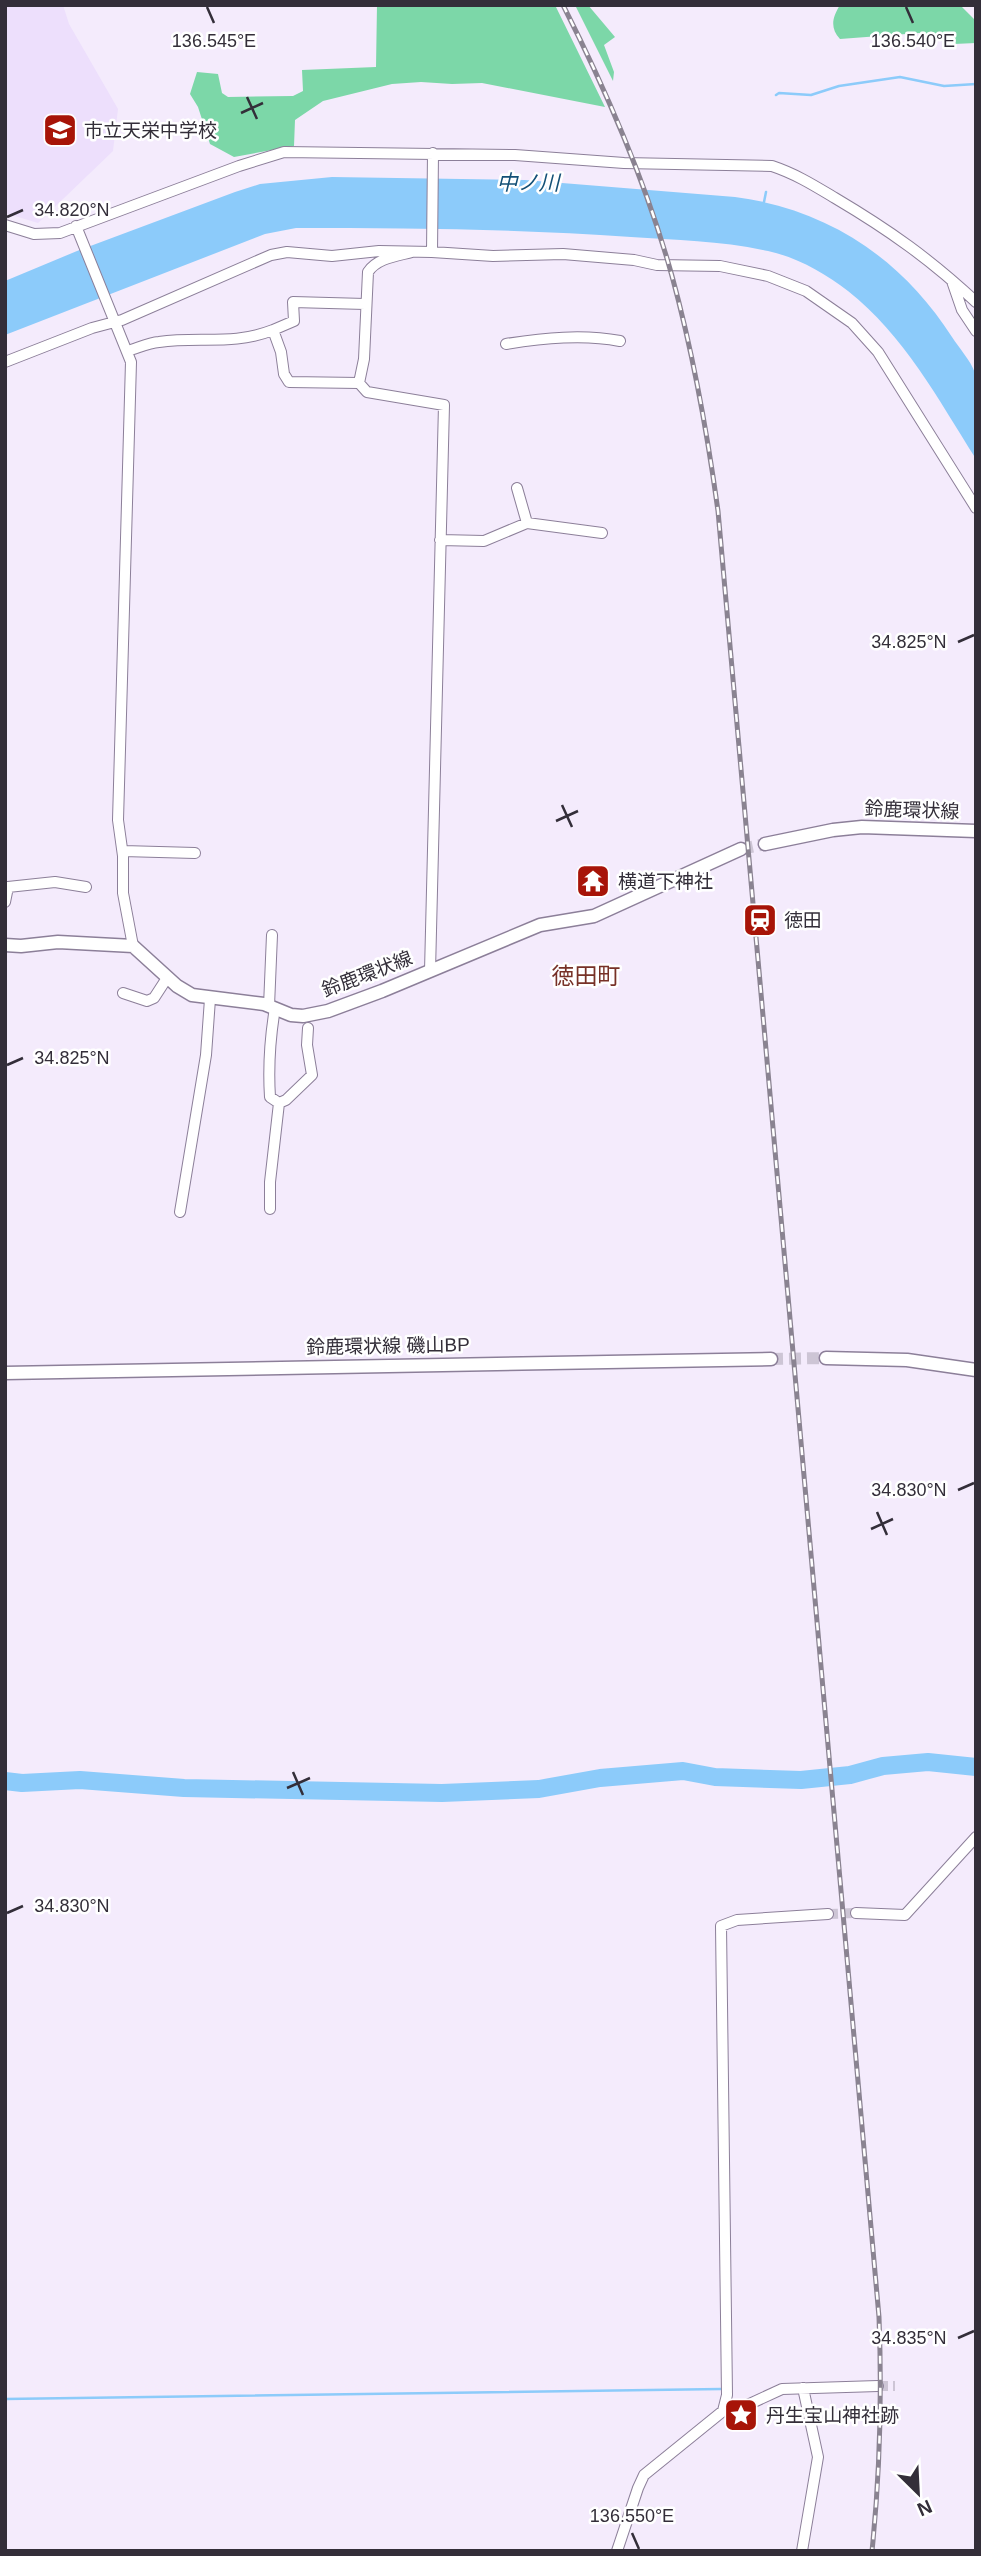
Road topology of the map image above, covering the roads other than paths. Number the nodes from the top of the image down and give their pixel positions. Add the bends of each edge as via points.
1 (433, 153) junction
2 (5, 225) edge
3 (76, 226) junction
4 (432, 251) junction
5 (411, 252) junction
6 (951, 280) junction
7 (976, 302) edge
8 (365, 304) junction
9 (113, 319) junction
10 (273, 330) junction
11 (976, 331) edge
12 (620, 341) dead end
13 (506, 344) dead end
14 (127, 352) junction
15 (5, 362) edge
16 (359, 383) junction
17 (517, 488) dead end
18 (976, 508) edge
19 (527, 523) junction
20 (602, 533) dead end
21 (440, 540) junction
22 (976, 831) edge
23 (765, 844) tunnel mouth
24 (741, 849) tunnel mouth
25 (123, 851) junction
26 (195, 853) dead end
27 (86, 887) dead end
28 (5, 902) edge
29 (272, 935) dead end
30 (6, 942) edge
31 (133, 946) junction
32 (430, 971) junction
33 (167, 978) junction
34 (123, 993) dead end
35 (211, 999) junction
36 (272, 1007) junction
37 (308, 1028) dead end
38 (279, 1102) junction
39 (270, 1209) dead end
40 (180, 1212) dead end
41 (826, 1358) tunnel mouth
42 (771, 1359) tunnel mouth
43 (976, 1370) edge
44 (5, 1373) edge
45 (976, 1837) edge
46 (856, 1913) tunnel mouth
47 (828, 1914) tunnel mouth
48 (878, 2386) tunnel mouth
49 (803, 2388) junction
50 (723, 2411) junction
51 (617, 2551) edge
52 (802, 2551) edge

1 - 3 street via 284,152
1 - 4 street
1 - 6 street via 772,166 790,172 906,242
2 - 3 street via 44,234
3 - 9 street
4 - 5 street
4 - 18 street via 493,256 563,254 657,265 720,266 768,276 806,291 852,323 878,352
5 - 8 street via 372,267
5 - 9 street via 271,255 122,320
6 - 7 street
6 - 11 street
8 - 10 street via 293,302 294,321
8 - 16 street
9 - 14 street
9 - 15 street
10 - 14 street via 232,341 162,341
10 - 16 street via 289,382
12 - 13 street via 542,338
14 - 25 street via 131,362 117,820
16 - 21 street via 367,392 444,405
17 - 19 street
19 - 20 street
19 - 21 street via 484,541
21 - 32 street
22 - 23 main road, 鈴鹿環状線 via 862,827
24 - 32 main road, 鈴鹿環状線 via 594,916 540,925
25 - 26 street
25 - 31 street via 123,894
27 - 28 street via 55,882 8,887
29 - 36 street
30 - 31 main road
31 - 33 main road, 鈴鹿環状線
32 - 36 main road, 鈴鹿環状線 via 328,1011 303,1016
33 - 34 street via 147,1001
33 - 35 main road, 鈴鹿環状線 via 192,995
35 - 36 main road, 鈴鹿環状線
35 - 40 street
36 - 38 street via 270,1097
37 - 38 street via 312,1075
38 - 39 street
41 - 43 main road via 907,1360
42 - 44 main road, 鈴鹿環状線 磯山BP
45 - 46 street via 905,1916
47 - 50 street via 737,1920 721,1926 727,2395
48 - 49 street
49 - 50 street via 782,2389
49 - 52 street via 818,2458
50 - 51 street via 645,2475

